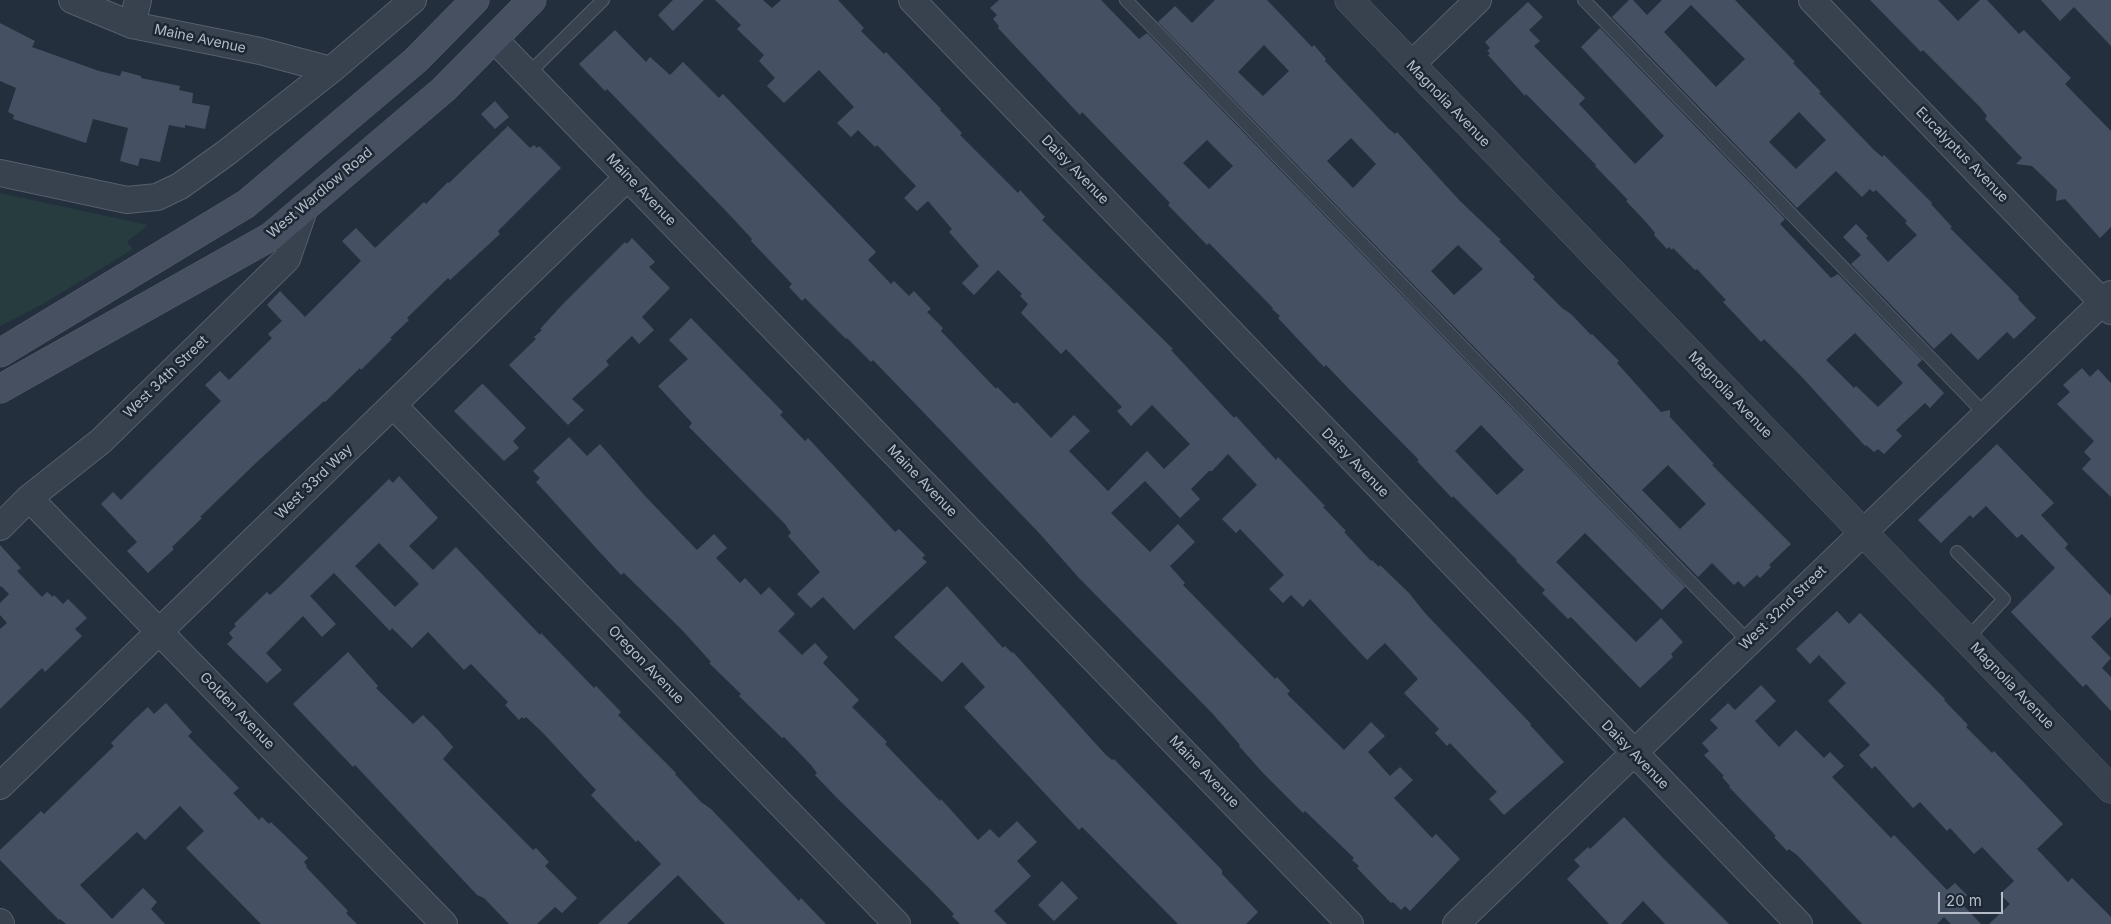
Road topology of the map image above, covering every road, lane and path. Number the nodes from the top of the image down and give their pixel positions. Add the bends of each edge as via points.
1 (72, 0) edge
2 (138, 0) edge
3 (413, 0) edge
4 (475, 0) edge
5 (532, 0) edge
6 (604, 0) edge
7 (912, 0) edge
8 (1126, 0) edge
9 (1349, 0) edge
10 (1478, 0) edge
11 (1584, 0) edge
12 (1812, 0) edge
13 (132, 25) junction
14 (494, 38) junction
15 (1411, 65) junction
16 (331, 70) junction
17 (528, 74) junction
18 (0, 173) edge
19 (628, 178) junction
20 (305, 207) junction
21 (2108, 302) edge
22 (0, 353) edge
23 (0, 389) edge
24 (394, 406) junction
25 (1985, 414) junction
26 (29, 498) junction
27 (0, 527) edge
28 (1863, 532) junction
29 (1957, 552) dead end
30 (159, 631) junction
31 (1967, 639) junction
32 (1748, 641) junction
33 (1633, 752) junction
34 (0, 786) edge
35 (2111, 789) edge
36 (444, 924) edge
37 (897, 924) edge
38 (1350, 924) edge
39 (1456, 924) edge
40 (1799, 924) edge

1 - 13 street, Maine Avenue
2 - 13 street
3 - 16 street
4 - 22 main road via 416,60 246,204
5 - 14 main road, West Wardlow Road
6 - 17 lane
7 - 33 street, Daisy Avenue
8 - 32 lane
9 - 15 street, Magnolia Avenue
10 - 15 street
11 - 25 lane
12 - 21 street, Eucalyptus Avenue
13 - 16 street, Maine Avenue via 260,51
14 - 17 street, Maine Avenue
14 - 20 main road, West Wardlow Road via 443,90
15 - 28 street, Magnolia Avenue
16 - 18 street via 218,159 180,186 157,197 127,200
17 - 19 street, Maine Avenue
19 - 24 street, West 33rd Way
19 - 38 street, Maine Avenue
20 - 23 main road, West Wardlow Road via 270,237
20 - 26 street, West 34th Street via 287,259 101,441
21 - 25 street, West 32nd Street
24 - 30 street, West 33rd Way
24 - 37 street, Oregon Avenue
25 - 28 street, West 32nd Street
26 - 27 street, West 34th Street
26 - 30 street, Golden Avenue
28 - 31 street, Magnolia Avenue
28 - 32 street, West 32nd Street
29 - 31 lane via 2004,600
30 - 34 street, West 33rd Way
30 - 36 street, Golden Avenue
31 - 35 street, Magnolia Avenue
32 - 33 street, West 32nd Street
33 - 39 street, West 32nd Street
33 - 40 street, Daisy Avenue

